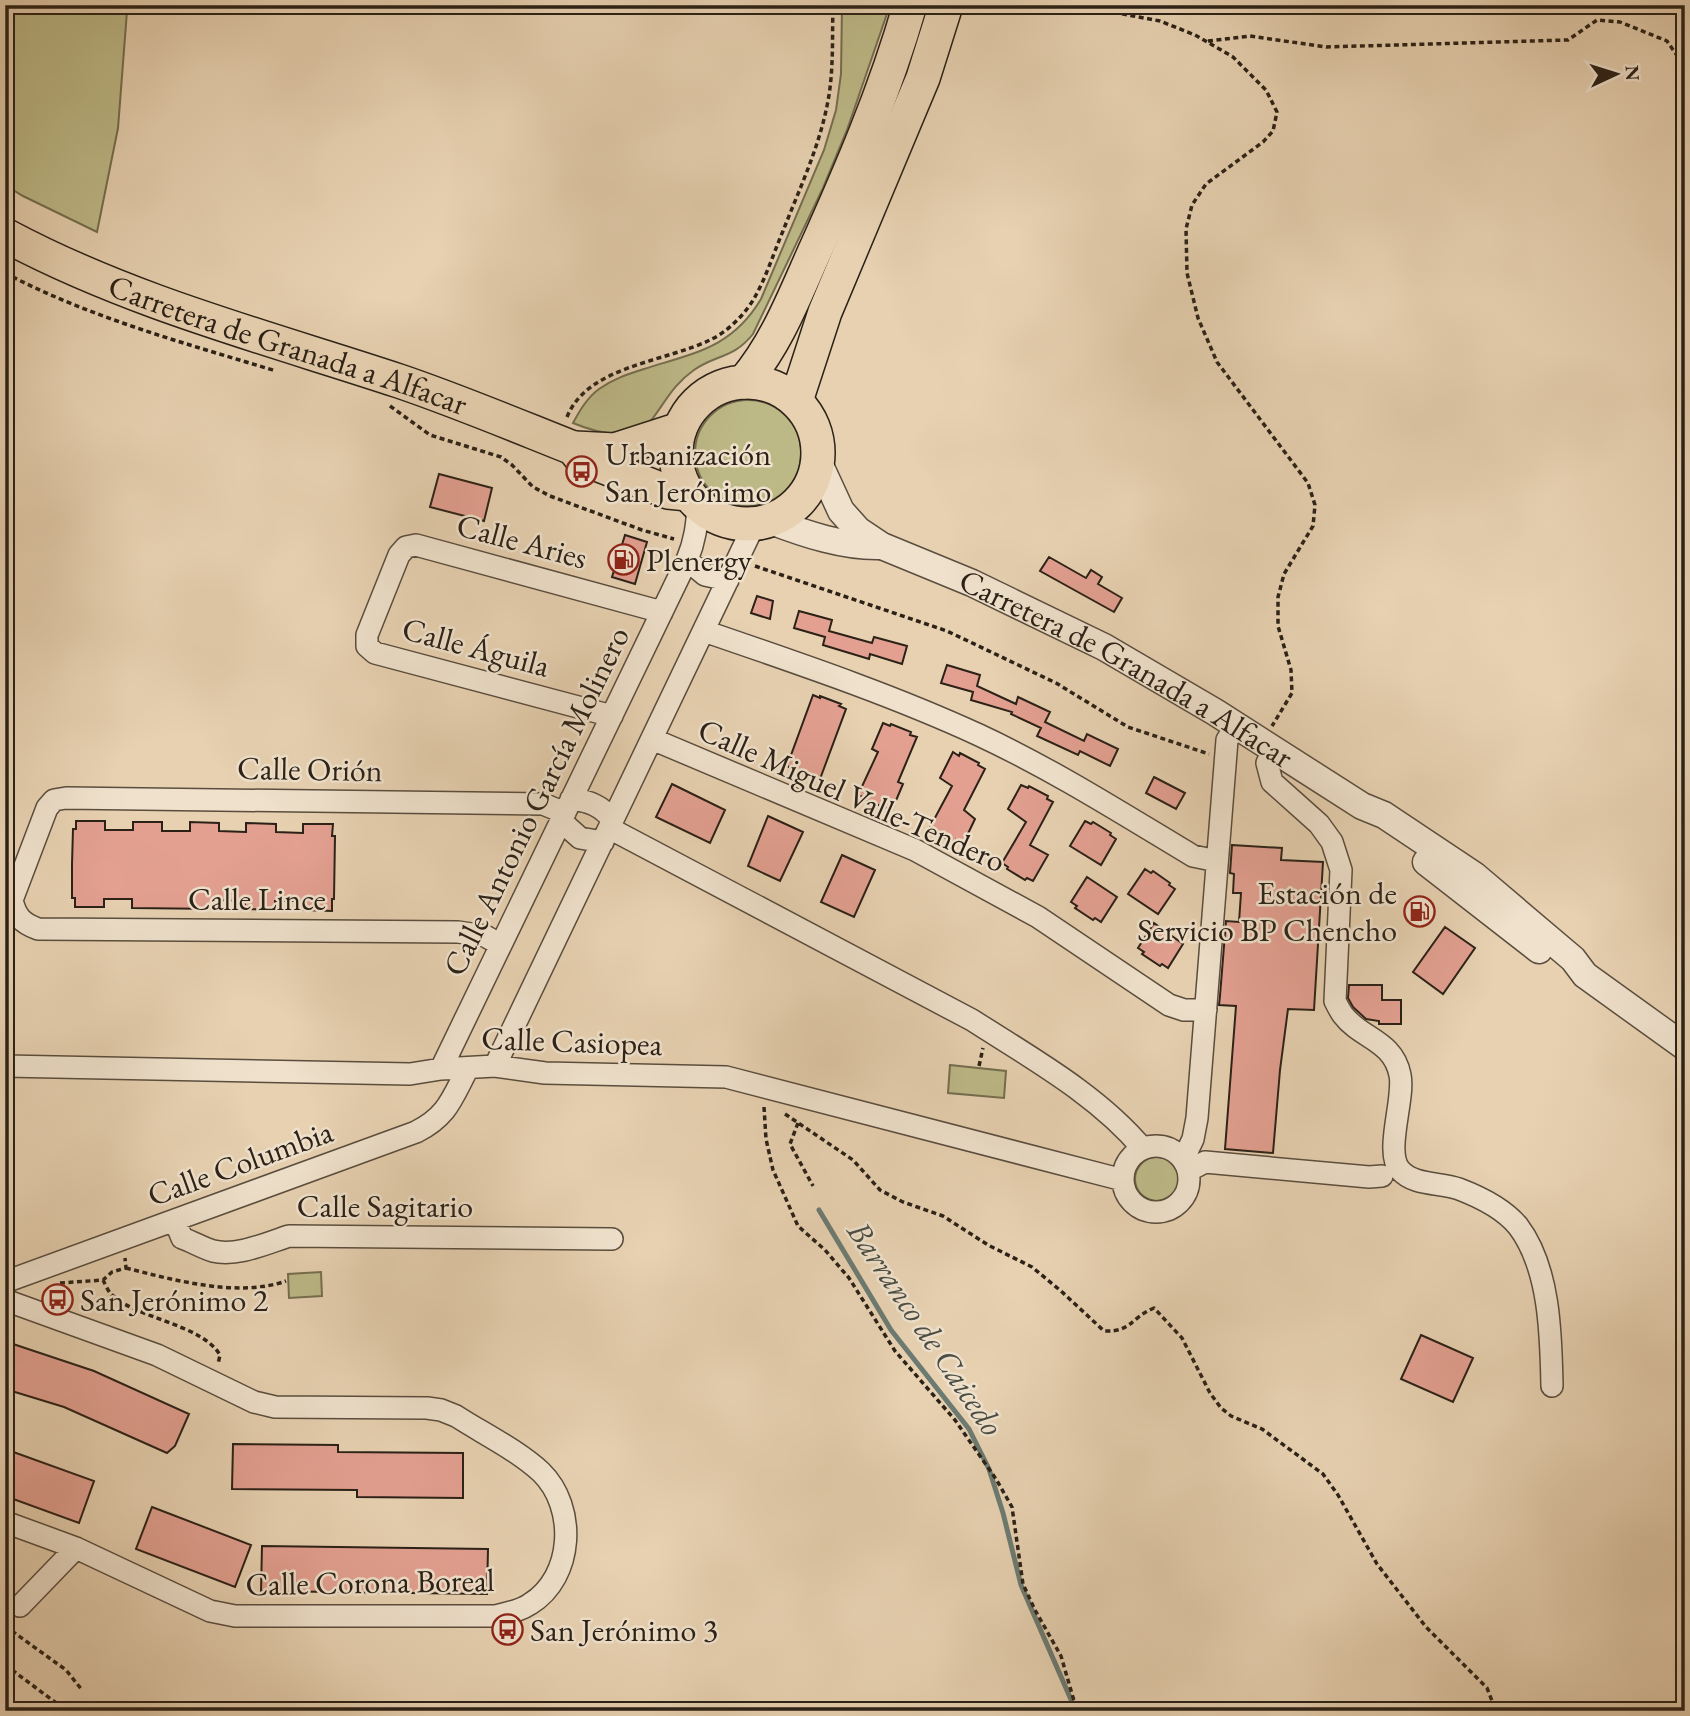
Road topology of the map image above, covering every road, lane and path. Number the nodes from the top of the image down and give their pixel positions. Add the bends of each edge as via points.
1 (833, 5) edge
2 (910, 5) edge
3 (946, 5) edge
4 (1029, 5) edge
5 (1108, 8) edge
6 (1206, 41) junction
7 (1685, 67) edge
8 (5, 236) edge
9 (5, 274) edge
10 (5, 366) edge
11 (277, 371) dead end
12 (744, 382) junction
13 (796, 401) junction
14 (388, 404) dead end
15 (680, 429) junction
16 (565, 445) junction
17 (5, 456) edge
18 (818, 461) junction
19 (693, 500) junction
20 (762, 523) junction
21 (882, 546) junction
22 (689, 555) junction
23 (742, 561) junction
24 (728, 580) junction
25 (662, 612) junction
26 (704, 631) junction
27 (367, 646) joint
28 (612, 716) junction
29 (1236, 726) junction
30 (652, 739) junction
31 (1268, 746) junction
32 (1209, 754) dead end
33 (566, 811) junction
34 (608, 830) junction
35 (1217, 861) junction
36 (16, 914) joint
37 (501, 945) junction
38 (1206, 1010) junction
39 (984, 1043) dead end
40 (1685, 1047) edge
41 (5, 1066) edge
42 (495, 1066) junction
43 (979, 1066) dead end
44 (468, 1068) junction
45 (441, 1069) junction
46 (765, 1105) dead end
47 (784, 1113) dead end
48 (798, 1123) junction
49 (1143, 1149) junction
50 (1185, 1166) junction
51 (1382, 1176) dead end
52 (1123, 1180) junction
53 (813, 1186) dead end
54 (174, 1221) junction
55 (612, 1239) dead end
56 (124, 1251) dead end
57 (126, 1268) junction
58 (103, 1280) junction
59 (286, 1281) dead end
60 (5, 1282) edge
61 (52, 1282) dead end
62 (5, 1300) edge
63 (217, 1370) dead end
64 (1552, 1386) dead end
65 (5, 1522) edge
66 (76, 1548) junction
67 (20, 1606) joint
68 (7, 1627) edge
69 (12, 1670) junction
70 (82, 1690) dead end
71 (5, 1704) edge
72 (67, 1711) edge
73 (1077, 1711) edge
74 (1496, 1711) edge

1 - 16 path via 830,79 818,140 756,296 737,321 713,339 611,375 586,390 571,408
2 - 12 main road via 851,171 777,336
3 - 13 main road via 923,78 825,312
4 - 5 path
5 - 6 path
6 - 7 path via 1250,36 1326,47 1568,40 1597,20 1620,22 1667,41
6 - 31 path via 1233,57 1266,90 1277,112 1273,131 1263,142 1206,184 1192,205 1186,229 1187,273 1198,318 1217,362 1308,484 1315,505 1313,526 1284,574 1278,597 1278,626 1291,670 1292,693
8 - 16 main road, Carretera de Granada a Alfacar via 133,294 400,382
9 - 11 path via 127,326
10 - 17 path via 11,412
12 - 13 main road via 763,383
12 - 15 main road via 705,395
13 - 18 main road via 817,439
14 - 22 path via 430,435 500,457 550,496 686,543
15 - 16 main road, Carretera de Granada a Alfacar via 615,450
15 - 19 main road via 678,474
16 - 19 main road, Carretera de Granada a Alfacar via 581,458
18 - 20 main road via 803,498 789,512
18 - 21 street, Carretera de Granada a Alfacar via 841,512
19 - 20 main road via 712,516 732,524
19 - 22 street, Calle Antonio García Molinero via 697,529
20 - 21 street, Carretera de Granada a Alfacar via 859,546
20 - 23 street
21 - 29 street, Carretera de Granada a Alfacar via 1055,622
22 - 24 street via 705,575
22 - 25 street, Calle Antonio García Molinero
23 - 24 street
23 - 32 path via 947,631 1056,683 1128,727
24 - 26 street
25 - 27 street, Calle Aries via 416,545 399,555 367,635
25 - 28 street, Calle Antonio García Molinero
26 - 30 street
26 - 35 street via 851,682 979,735 1049,770 1193,856
27 - 28 street, Calle Águila via 374,653
28 - 33 street, Calle Antonio García Molinero
29 - 31 street, Carretera de Granada a Alfacar
29 - 35 street via 1227,740
30 - 34 street
30 - 38 street, Calle Miguel Valle-Tendero via 915,850 1038,917 1169,1005
31 - 40 street, Carretera de Granada a Alfacar via 1362,806 1516,933 1568,970 1585,975
31 - 64 street via 1272,782 1319,824 1332,842 1341,870 1335,1001 1344,1017 1389,1051 1398,1064 1401,1080 1394,1155 1398,1168 1410,1179 1457,1188 1495,1205 1518,1226 1535,1260 1551,1324
33 - 34 street via 580,838
33 - 34 street via 595,804 604,810
33 - 36 street, Calle Orión via 543,804 54,800 12,900
33 - 37 street, Calle Antonio García Molinero
34 - 42 street
34 - 49 street via 972,1020 1091,1100
35 - 38 street
36 - 37 street, Calle Lince via 24,924 38,929 472,932
37 - 45 street, Calle Antonio García Molinero
38 - 50 street via 1197,1118
39 - 43 path
41 - 45 street, Calle Casiopea via 410,1074
42 - 44 street, Calle Casiopea
42 - 52 street, Calle Casiopea via 545,1073 726,1077
44 - 45 street, Calle Casiopea
44 - 54 street, Calle Columbia via 435,1122 416,1132
46 - 73 path via 773,1170 798,1226 849,1278 895,1351 955,1420 1012,1507 1023,1584 1061,1656
47 - 48 path
48 - 53 path via 790,1144
48 - 74 path via 853,1160 880,1190 943,1216 1032,1266 1104,1331 1126,1329 1154,1308 1182,1338 1221,1408 1262,1429 1323,1474 1377,1564 1426,1627 1487,1688
49 - 50 street via 1165,1147
49 - 52 street via 1128,1162
50 - 51 street via 1205,1162
50 - 52 street via 1186,1192 1180,1202 1161,1212 1150,1212 1131,1201
54 - 55 street, Calle Sagitario via 182,1238 225,1252 289,1236
54 - 60 street, Calle Columbia
56 - 57 path
57 - 58 path
57 - 59 path via 214,1286 267,1288
58 - 61 path
58 - 63 path via 111,1294 125,1304 169,1321 215,1347 220,1355
62 - 66 street, Calle Corona Boreal via 157,1355 254,1402 427,1408 456,1416 542,1473 562,1506 566,1525 563,1560 545,1592 517,1611 495,1616 235,1616 210,1611
65 - 66 street, Calle Corona Boreal
66 - 67 street
67 - 68 path
68 - 69 path
68 - 70 path via 66,1670
69 - 71 path
69 - 72 path

